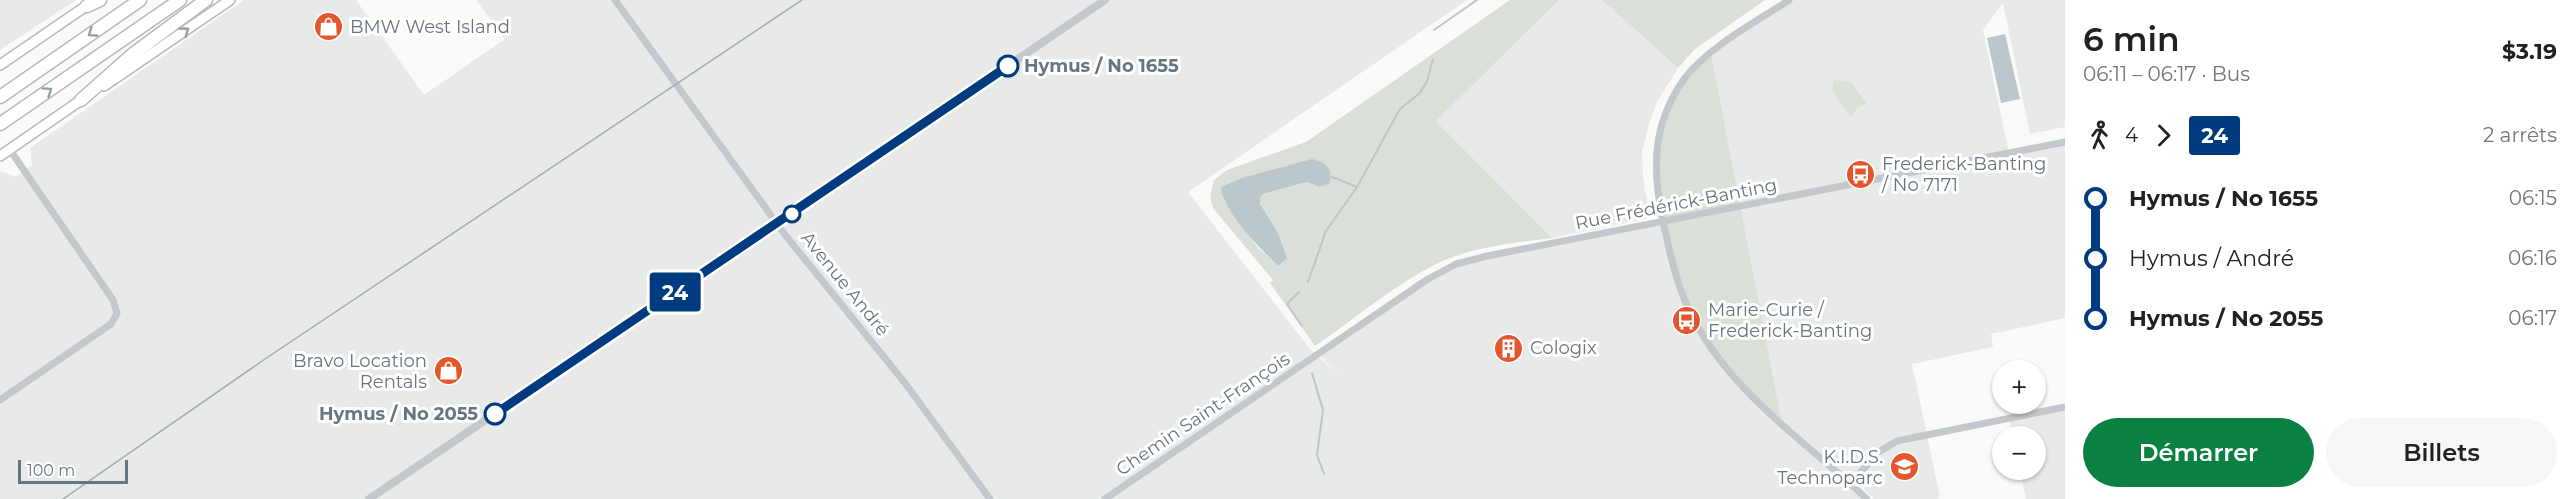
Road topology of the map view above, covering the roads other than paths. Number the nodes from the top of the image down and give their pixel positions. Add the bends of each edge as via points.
1 (100, 0) edge
2 (140, 0) edge
3 (180, 0) edge
4 (206, 0) edge
5 (230, 0) edge
6 (615, 0) edge
7 (1105, 0) edge
8 (1789, 0) edge
9 (91, 3) edge
10 (0, 65) edge
11 (0, 97) edge
12 (81, 100) junction
13 (0, 124) edge
14 (2065, 142) edge
15 (9, 150) junction
16 (0, 156) edge
17 (1663, 222) junction
18 (777, 224) junction
19 (1318, 354) joint
20 (0, 400) edge
21 (2065, 407) edge
22 (1851, 484) junction
23 (369, 499) edge
24 (990, 499) edge
25 (1105, 499) edge
26 (1867, 499) edge

1 - 9 highway
2 -> 11 highway
13 -> 3 highway
4 - 12 highway via 133,54
12 -> 5 main road
6 - 18 street, Avenue André
7 - 18 street
8 - 17 street via 1701,62 1685,78 1668,107 1655,154
9 - 10 main road
12 - 15 main road
14 - 17 street, Rue Frédérick-Banting
15 - 16 main road
15 - 20 street via 113,300 117,313 111,324
17 - 19 street, Rue Frédérick-Banting via 1456,264
17 - 22 street via 1683,296 1704,338 1730,375 1765,411
18 - 23 street
18 - 24 street, Avenue André via 900,375
19 - 25 street, Chemin Saint-François
21 - 22 street via 1897,441 1877,453
22 - 26 street

